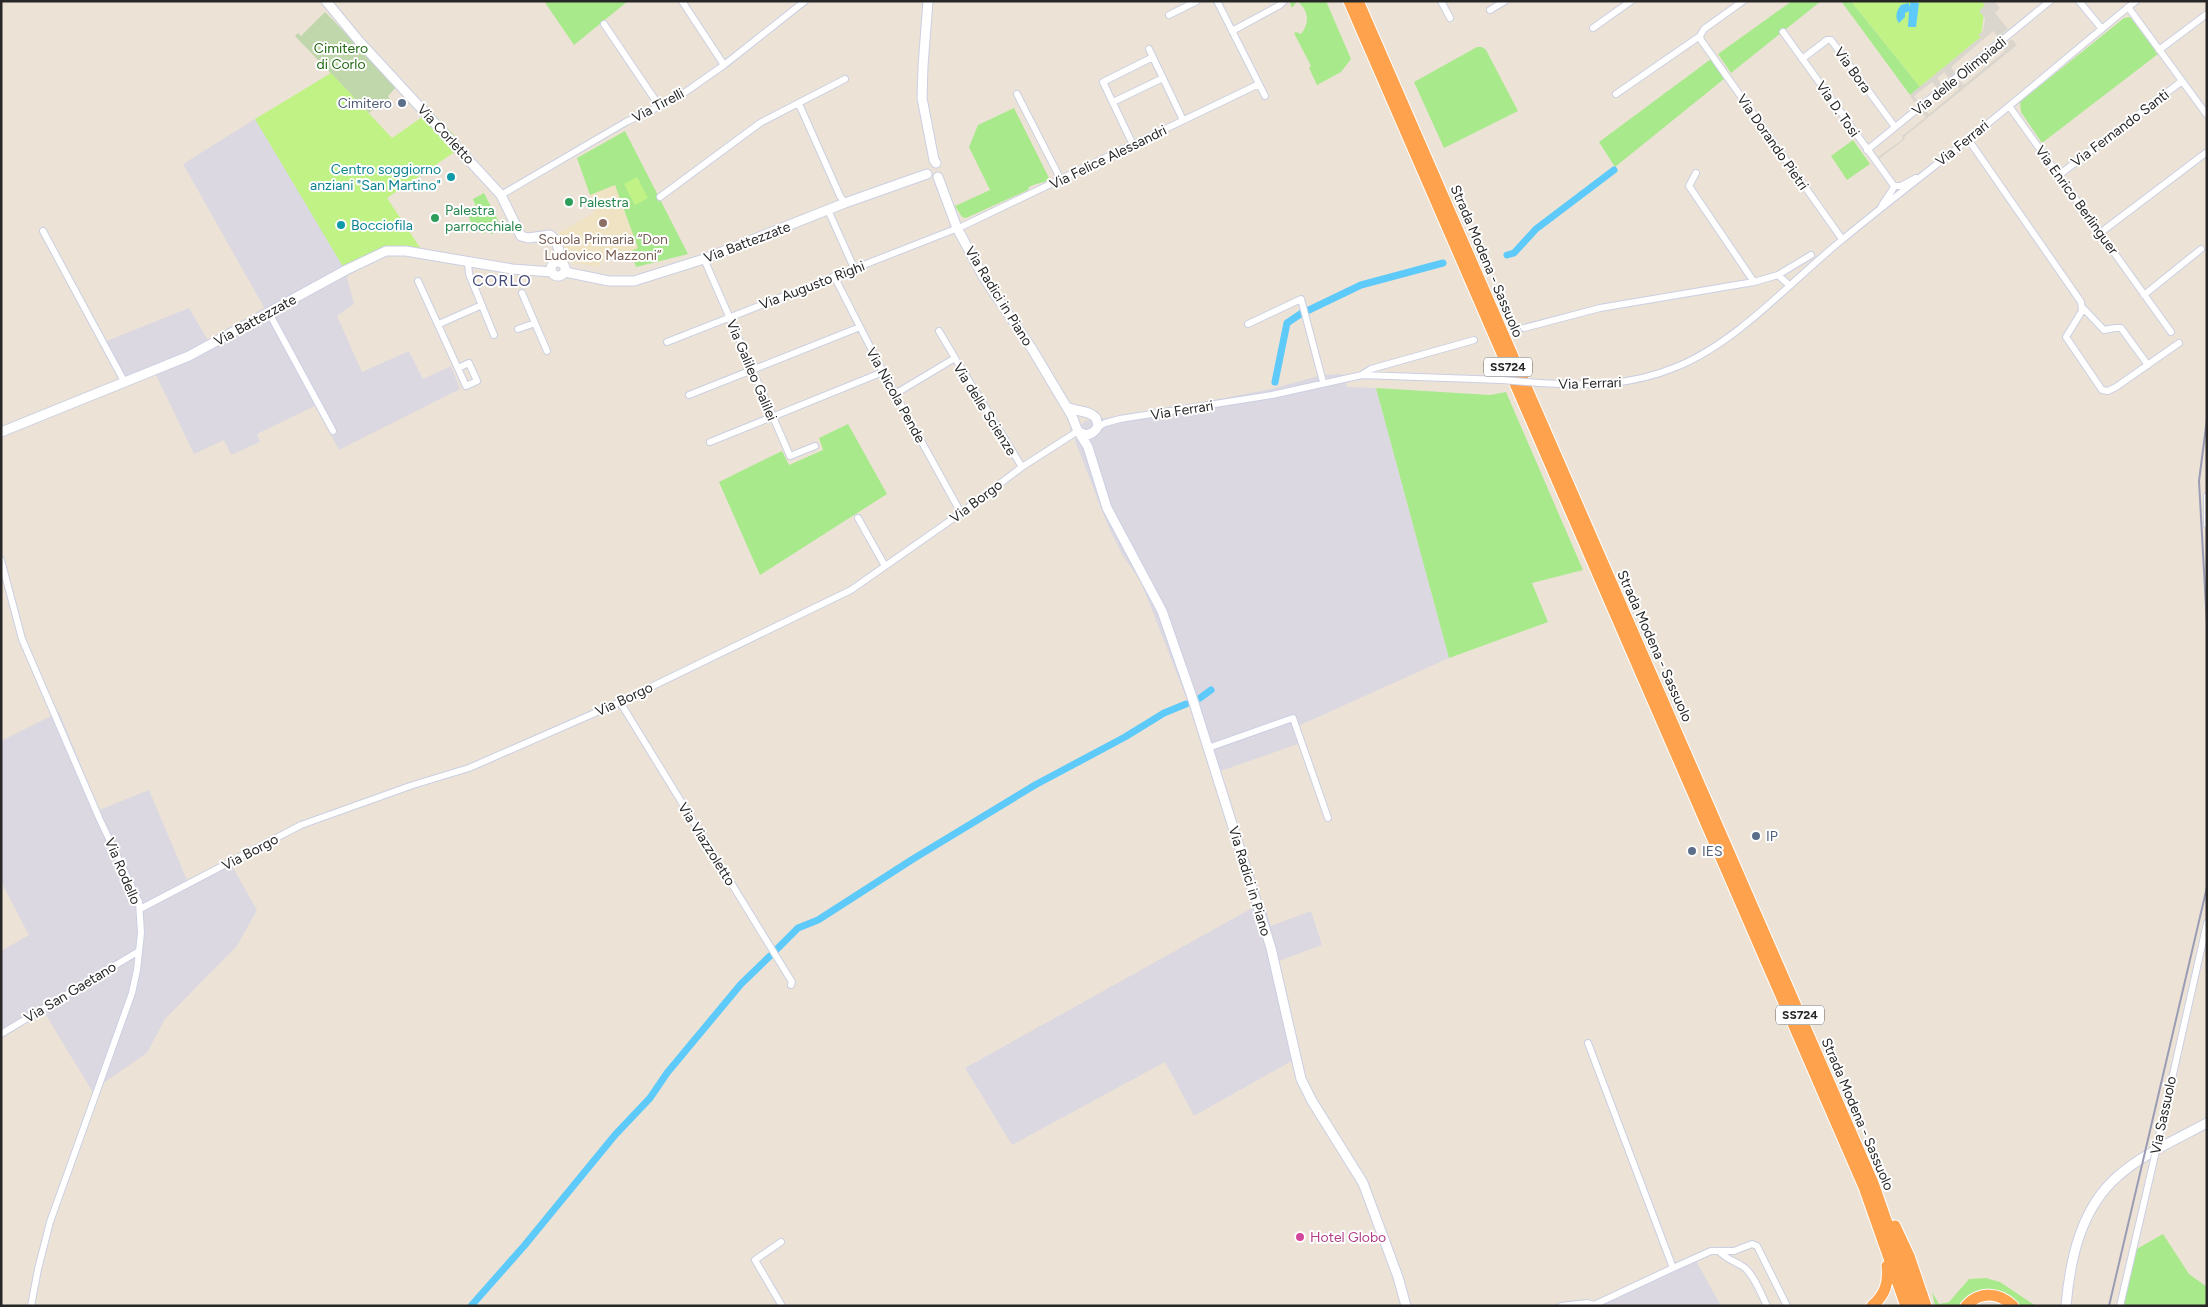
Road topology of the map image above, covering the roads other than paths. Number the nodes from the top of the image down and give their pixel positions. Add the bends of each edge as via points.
1 (326, 1) edge
2 (682, 1) edge
3 (805, 1) edge
4 (928, 1) edge
5 (1197, 1) edge
6 (1217, 1) edge
7 (1284, 1) edge
8 (1349, 1) edge
9 (1358, 1) edge
10 (1441, 1) edge
11 (1505, 1) edge
12 (1631, 1) edge
13 (1743, 1) edge
14 (2050, 1) edge
15 (2079, 1) edge
16 (2136, 1) edge
17 (2128, 7) junction
18 (1490, 10) dead end
19 (2207, 14) edge
20 (1169, 15) dead end
21 (1450, 18) dead end
22 (604, 24) dead end
23 (1593, 28) dead end
24 (2102, 29) junction
25 (1232, 31) junction
26 (1783, 32) dead end
27 (1700, 36) junction
28 (1149, 49) dead end
29 (2160, 50) junction
30 (1153, 57) junction
31 (1802, 58) junction
32 (724, 65) junction
33 (1163, 78) junction
34 (846, 79) dead end
35 (2182, 81) junction
36 (1259, 84) junction
37 (1017, 94) dead end
38 (1616, 94) dead end
39 (1264, 96) dead end
40 (1113, 102) junction
41 (799, 104) junction
42 (2009, 106) junction
43 (660, 107) junction
44 (2207, 115) edge
45 (1184, 120) junction
46 (1895, 127) junction
47 (1968, 139) junction
48 (1133, 145) junction
49 (1867, 150) junction
50 (2207, 152) edge
51 (934, 162) junction
52 (1696, 173) dead end
53 (2058, 175) junction
54 (931, 176) junction
55 (1920, 177) junction
56 (1061, 180) junction
57 (1894, 186) junction
58 (501, 195) junction
59 (660, 197) dead end
60 (846, 203) junction
61 (828, 210) junction
62 (1880, 210) junction
63 (957, 228) junction
64 (43, 232) dead end
65 (2100, 233) junction
66 (1842, 239) junction
67 (2201, 249) dead end
68 (1811, 255) dead end
69 (704, 259) junction
70 (468, 262) junction
71 (561, 263) junction
72 (854, 268) junction
73 (552, 272) junction
74 (565, 272) junction
75 (1778, 275) junction
76 (834, 276) junction
77 (418, 281) dead end
78 (1754, 282) junction
79 (1789, 285) junction
80 (522, 293) dead end
81 (2144, 295) junction
82 (482, 305) junction
83 (2083, 308) junction
84 (269, 313) junction
85 (729, 317) junction
86 (535, 323) junction
87 (438, 324) junction
88 (1248, 324) dead end
89 (860, 327) junction
90 (1524, 328) dead end
91 (518, 329) dead end
92 (939, 331) dead end
93 (2171, 332) dead end
94 (494, 335) dead end
95 (1474, 340) dead end
96 (667, 342) dead end
97 (2179, 343) dead end
98 (547, 350) dead end
99 (955, 358) junction
100 (2148, 365) junction
101 (458, 368) dead end
102 (751, 369) junction
103 (883, 372) junction
104 (1362, 374) junction
105 (1323, 382) junction
106 (126, 383) junction
107 (895, 394) junction
108 (689, 395) dead end
109 (1067, 406) junction
110 (1090, 413) junction
111 (772, 418) junction
112 (1120, 419) junction
113 (1077, 429) junction
114 (1095, 430) junction
115 (333, 431) dead end
116 (1, 432) edge
117 (710, 442) dead end
118 (815, 446) dead end
119 (1090, 455) junction
120 (1022, 467) junction
121 (2207, 496) edge
122 (961, 513) junction
123 (858, 518) dead end
124 (2207, 525) edge
125 (1, 560) edge
126 (886, 566) junction
127 (620, 702) junction
128 (1208, 748) junction
129 (1328, 818) dead end
130 (140, 909) junction
131 (2207, 924) edge
132 (139, 951) junction
133 (791, 985) dead end
134 (1, 1034) edge
135 (1588, 1043) dead end
136 (2207, 1123) edge
137 (1873, 1183) junction
138 (781, 1242) dead end
139 (1883, 1242) junction
140 (1719, 1251) junction
141 (1673, 1268) junction
142 (2067, 1293) junction
143 (1594, 1305) edge
144 (31, 1306) edge
145 (782, 1306) edge
146 (1406, 1306) edge
147 (1561, 1306) edge
148 (1767, 1306) edge
149 (1788, 1306) edge
150 (1872, 1306) edge
151 (1906, 1306) edge
152 (1916, 1306) edge
153 (1926, 1306) edge
154 (1966, 1306) edge
155 (2013, 1306) edge
156 (2061, 1306) edge
157 (2066, 1306) edge
158 (2120, 1306) edge

1 - 58 street, Via Corletto
2 - 32 street
3 - 32 street, Via Tirelli
4 - 51 street, Via Radici in Piano via 922,98
5 - 20 street
6 - 25 street
7 - 25 street
8 - 139 highway, Strada Modena - Sassuolo / SS724 via 1856,1169
9 - 137 highway, Strada Modena - Sassuolo / SS724
10 - 21 street
11 - 18 street
12 - 23 street
13 - 27 street via 1704,29
14 - 46 street, Via delle Olimpiadi
15 - 24 street
16 - 17 street, Via Ferrari
17 - 24 street, Via Ferrari
17 - 29 street
19 - 29 street
22 - 43 street
24 - 42 street, Via Ferrari
25 - 36 street
26 - 31 street, Via D. Tosi
27 - 38 street
27 - 66 street, Via Dorando Pietri
28 - 30 street
29 - 35 street
30 - 33 street
30 - 40 street via 1103,82
31 - 46 street, Via Bora via 1831,40
31 - 49 street, Via D. Tosi
32 - 43 street, Via Tirelli
33 - 40 street
33 - 45 street
34 - 41 street
35 - 44 street
35 - 53 street, Via Fernando Santi
36 - 39 street
36 - 45 street, Via Felice Alessandri
37 - 56 street
40 - 48 street
41 - 59 street via 760,123
41 - 60 street
42 - 47 street, Via Ferrari
42 - 53 street, Via Enrico Berlinguer
43 - 58 street, Via Tirelli via 626,122
45 - 48 street, Via Felice Alessandri
46 - 49 street, Via delle Olimpiadi
47 - 55 street, Via Ferrari
47 - 83 street
48 - 56 street, Via Felice Alessandri
49 - 57 street, Via D. Tosi
50 - 65 street
51 - 54 street via 928,166
51 - 54 street, Via Radici in Piano via 942,170
52 - 78 street via 1689,186
53 - 65 street, Via Enrico Berlinguer
54 - 60 street, Via Battezzate
54 - 63 street, Via Radici in Piano
55 - 57 street
55 - 62 street, Via Ferrari
56 - 63 street, Via Felice Alessandri
57 - 62 street
58 - 71 street, Via Corletto via 521,236 550,236 556,240
60 - 61 street, Via Battezzate
61 - 69 street, Via Battezzate
61 - 72 street
62 - 66 street, Via Ferrari
63 - 72 street, Via Augusto Righi
63 - 109 street, Via Radici in Piano via 984,278
64 - 106 street
65 - 81 street, Via Enrico Berlinguer
66 - 79 street, Via Ferrari
67 - 81 street
68 - 75 street
69 - 74 street, Via Battezzate via 634,281 608,281
69 - 85 street, Via Galileo Galilei
70 - 73 street, Via Battezzate
70 - 82 street via 469,274
70 - 84 street, Via Battezzate via 406,251 386,251
71 - 73 street via 553,265
71 - 74 street
72 - 76 street, Via Augusto Righi
73 - 74 street via 559,276
75 - 78 street
75 - 79 street
76 - 85 street, Via Augusto Righi
76 - 89 street, Via Nicola Pende
77 - 87 street
78 - 90 street via 1600,308
79 - 104 street, Via Ferrari, bridge via 1706,352 1652,376 1601,385
80 - 86 street
81 - 93 street, Via Enrico Berlinguer
82 - 87 street
82 - 94 street
83 - 100 street via 2104,330 2121,328
83 - 100 street via 2066,336 2104,392
84 - 106 street, Via Battezzate via 189,356
84 - 115 street
85 - 96 street, Via Augusto Righi
85 - 102 street, Via Galileo Galilei
86 - 91 street
86 - 98 street
87 - 101 street
88 - 105 street via 1301,299
89 - 102 street
89 - 103 street, Via Nicola Pende
92 - 99 street
95 - 104 street, Via Ferrari
97 - 100 street
99 - 107 street, Via delle Scienze
99 - 120 street, Via delle Scienze
102 - 108 street
102 - 111 street, Via Galileo Galilei
103 - 107 street, Via Nicola Pende
103 - 111 street
104 - 105 street, Via Ferrari
105 - 112 street, Via Ferrari via 1272,395
106 - 116 street, Via Battezzate
107 - 122 street, Via Nicola Pende
109 - 110 street
109 - 113 street, Via Radici in Piano
110 - 112 street, Via Ferrari via 1103,419
110 - 113 street via 1077,417
110 - 114 street, Via Radici in Piano via 1097,420
111 - 117 street
111 - 118 street, Via Galileo Galilei via 790,456
112 - 114 street, Via Ferrari
113 - 114 street via 1086,435
113 - 119 street, Via Radici in Piano
113 - 120 street, Via Borgo
114 - 119 street, Via Radici in Piano
119 - 128 street, Via Radici in Piano via 1107,508 1162,610
120 - 122 street, Via Borgo
121 - 124 street
122 - 126 street, Via Borgo
123 - 126 street
125 - 130 street, Via Rodello via 22,639 100,820 134,888
126 - 127 street, Via Borgo via 851,590
127 - 130 street, Via Borgo via 469,768 301,825
127 - 133 street, Via Viazzoletto
128 - 129 street via 1293,718
128 - 146 street, Via Radici in Piano via 1271,948 1301,1079 1363,1183
130 - 132 street, Via Rodello
131 - 158 street, Via Sassuolo, bridge
132 - 134 street, Via San Gaetano
132 - 144 street, Via Rodello via 128,1007 50,1222
135 - 141 street
136 - 142 street via 2117,1176 2096,1200 2083,1224
137 - 152 highway, Strada Modena - Sassuolo / SS724
137 - 153 highway via 1909,1256
138 - 145 street via 755,1260
139 - 150 highway via 1889,1281
139 - 151 highway, Strada Modena - Sassuolo / SS724
140 - 141 street
140 - 148 street via 1750,1274
140 - 149 street via 1734,1251 1754,1244
141 - 143 street
142 - 156 street
142 - 157 street
143 - 147 street via 1587,1302
154 - 155 highway via 1983,1294 1993,1294

